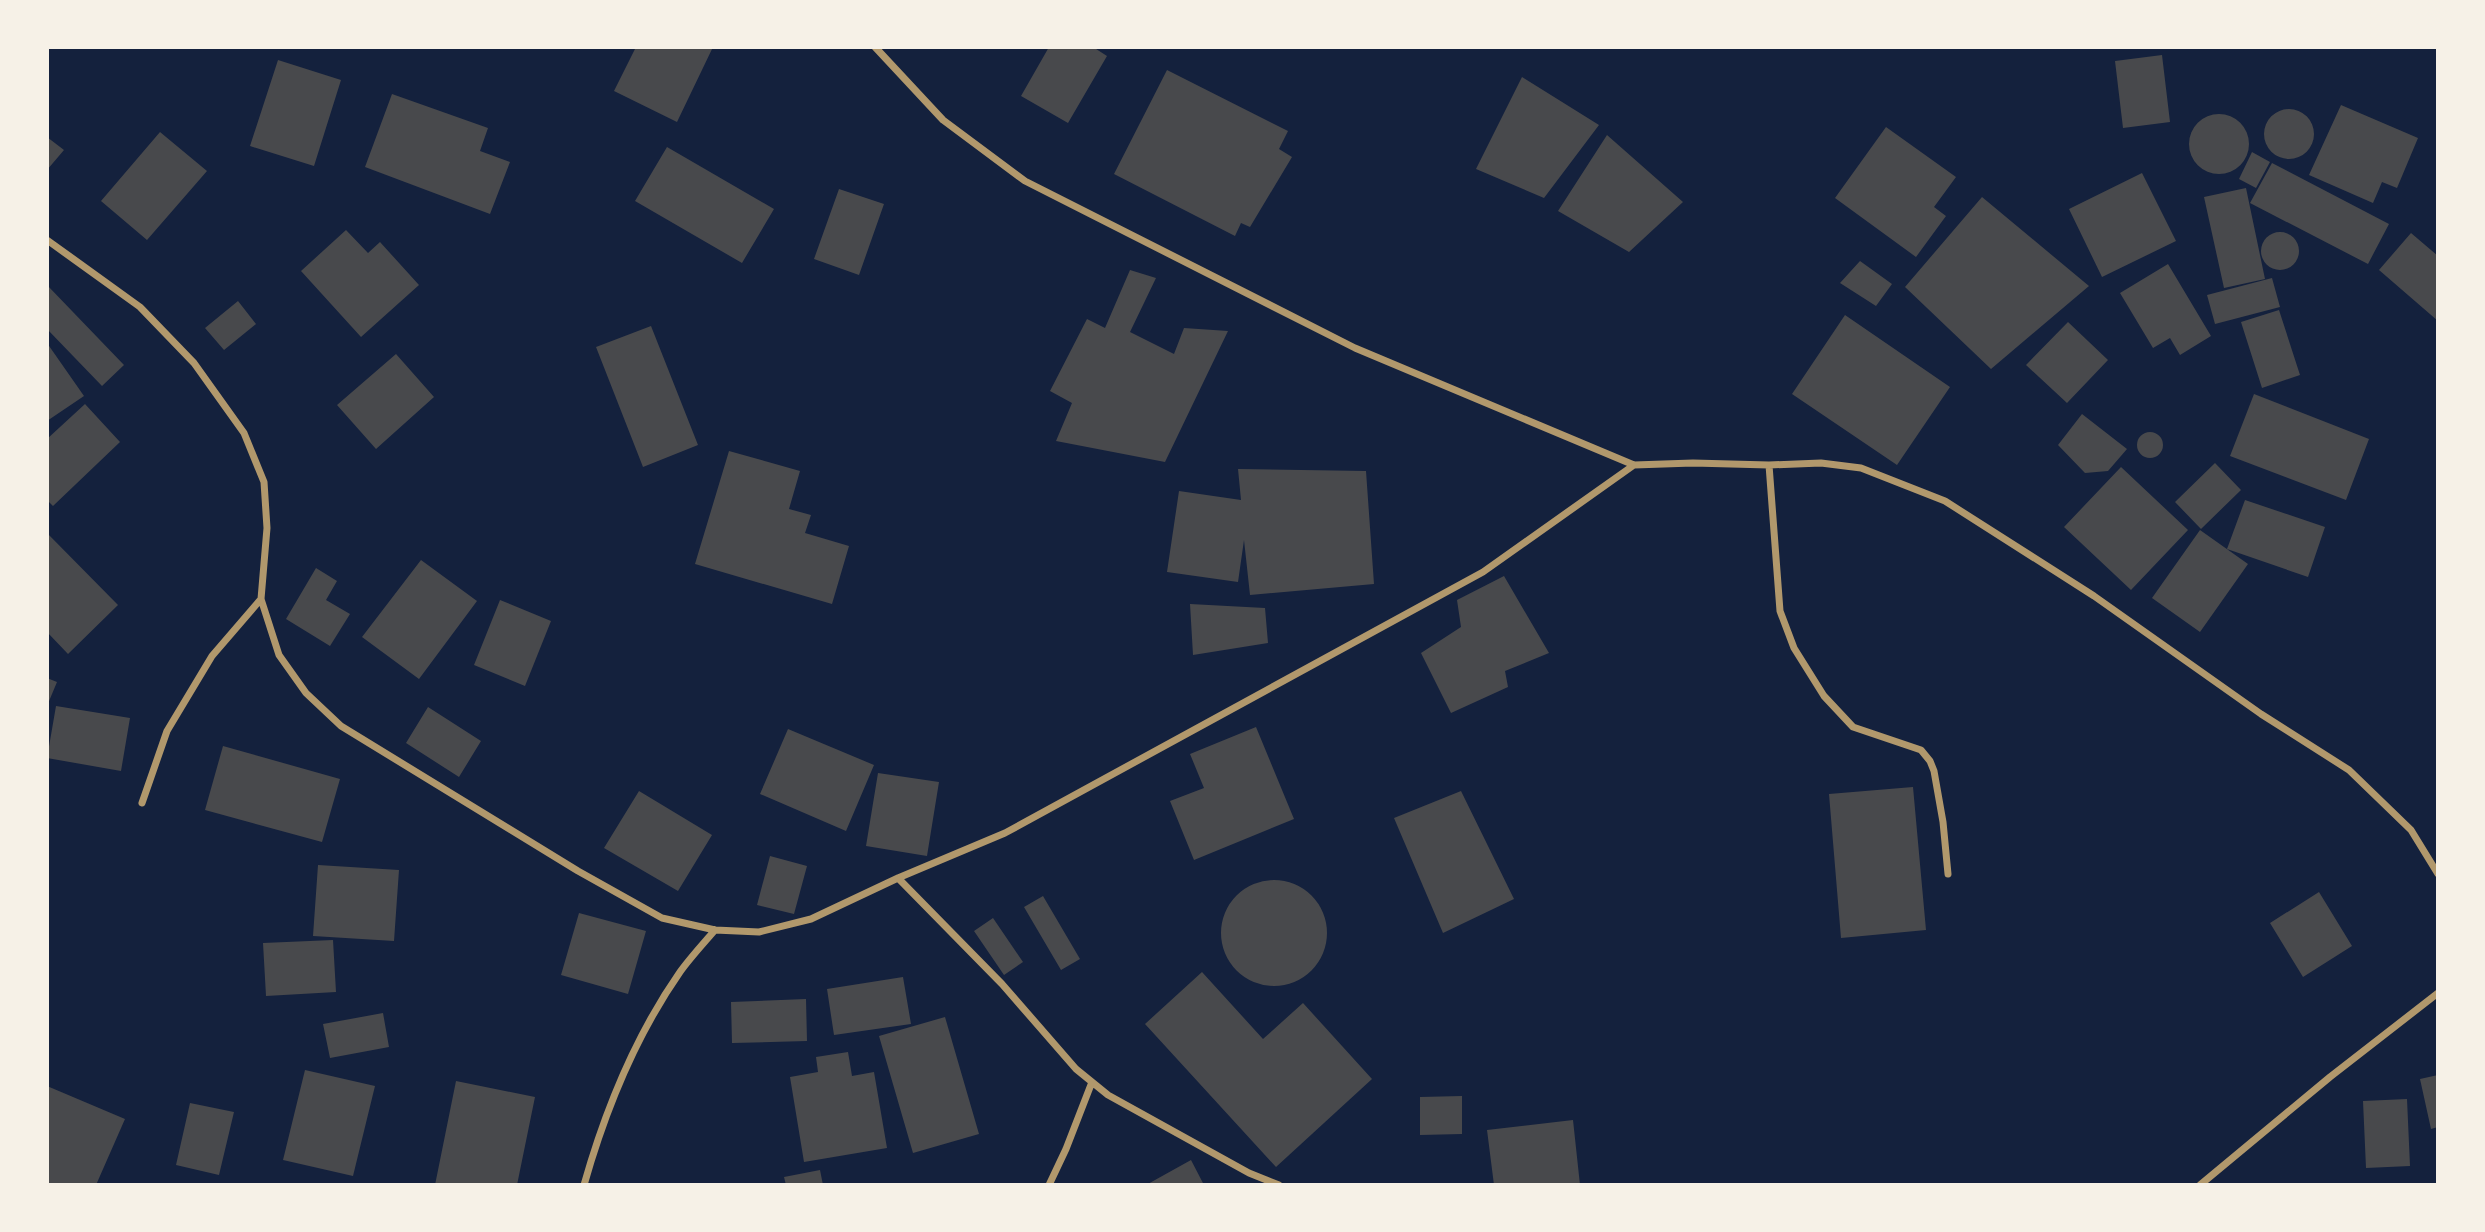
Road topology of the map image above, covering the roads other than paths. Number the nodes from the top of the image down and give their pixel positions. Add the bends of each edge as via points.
1 (875, 47) edge
2 (47, 240) edge
3 (1633, 465) junction
4 (1769, 465) junction
5 (261, 598) junction
6 (142, 803) dead end
7 (1948, 874) dead end
8 (2438, 874) edge
9 (898, 878) junction
10 (715, 930) junction
11 (2438, 993) edge
12 (1092, 1082) junction
13 (584, 1185) edge
14 (1049, 1185) edge
15 (1279, 1185) edge
16 (2200, 1185) edge

1 - 3 street via 943,120 1025,181 1355,348
2 - 5 street via 140,307 194,363 244,433 264,482 267,528
3 - 4 street
3 - 9 street via 1483,572 1005,833
4 - 7 street via 1780,611 1794,648 1824,696 1853,727 1921,750 1930,761
4 - 8 street via 1821,463 1861,468 1945,501 2349,769 2411,830
5 - 6 street via 212,656 167,731
5 - 10 street via 279,655 306,693 341,726 662,918
9 - 10 street via 811,919 759,932
9 - 12 street
10 - 13 street via 680,972 639,1042 597,1139
11 - 16 street
12 - 14 street
12 - 15 street via 1225,1160

